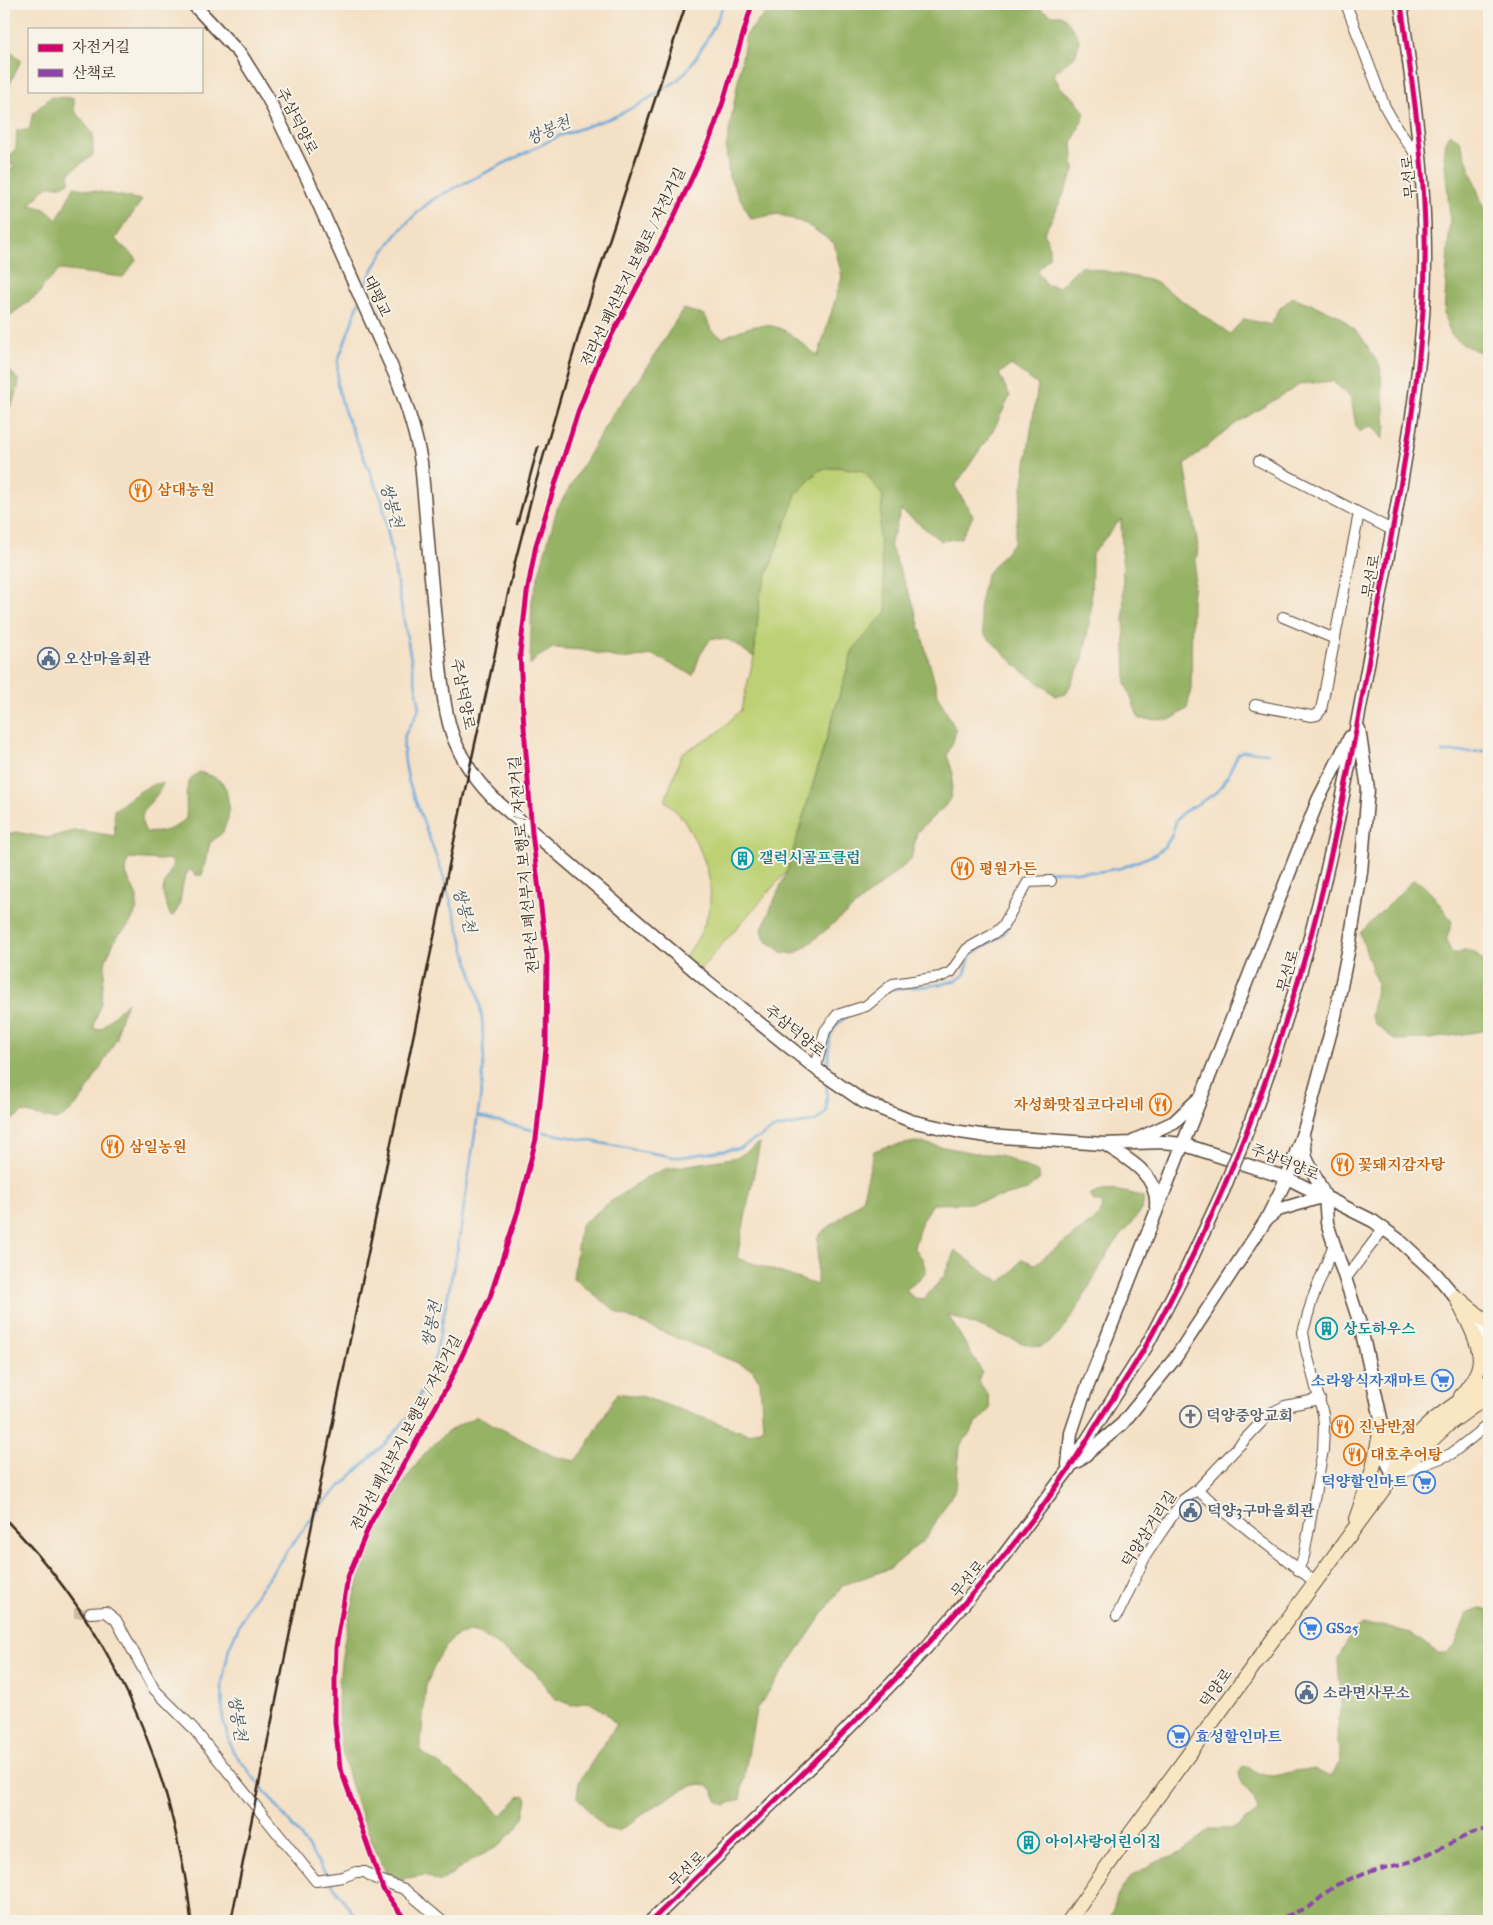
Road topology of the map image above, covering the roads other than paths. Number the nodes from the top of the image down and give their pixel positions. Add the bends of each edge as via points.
1 (193, 4) edge
2 (1346, 4) edge
3 (1401, 4) edge
4 (1420, 160) junction
5 (346, 269) joint
6 (378, 337) joint
7 (1259, 461) dead end
8 (1359, 513) junction
9 (1392, 530) junction
10 (1283, 617) dead end
11 (1335, 639) junction
12 (1255, 706) dead end
13 (1358, 720) junction
14 (1051, 881) dead end
15 (817, 1069) junction
16 (1204, 1092) junction
17 (1305, 1127) junction
18 (1128, 1143) junction
19 (1104, 1144) junction
20 (1182, 1144) junction
21 (1287, 1178) junction
22 (1325, 1196) junction
23 (1156, 1213) junction
24 (1266, 1220) junction
25 (1384, 1228) junction
26 (1334, 1244) junction
27 (1346, 1278) junction
28 (1456, 1297) junction
29 (1489, 1324) edge
30 (1489, 1343) edge
31 (1489, 1381) edge
32 (1489, 1395) edge
33 (1320, 1399) junction
34 (1454, 1406) junction
35 (1382, 1423) junction
36 (1489, 1424) edge
37 (1417, 1436) junction
38 (1068, 1470) junction
39 (1393, 1476) junction
40 (1197, 1490) junction
41 (1351, 1533) junction
42 (1298, 1570) junction
43 (1315, 1582) junction
44 (90, 1614) tunnel mouth
45 (1117, 1616) dead end
46 (442, 1921) edge
47 (651, 1921) edge
48 (1069, 1921) edge

1 - 5 street, 주삼덕양로 via 241,55 268,98
2 - 4 street via 1385,108
3 - 4 street, 무선로
4 - 9 street, 무선로 via 1425,261 1422,317 1413,403
5 - 6 street, 대평교
6 - 15 street, 주삼덕양로 via 418,439 445,704 454,738 467,766 479,784 513,817 697,973
7 - 8 street
8 - 9 street
8 - 11 street
9 - 13 street, 무선로
10 - 11 street
11 - 12 street via 1322,708 1317,715
13 - 16 street via 1318,800
13 - 17 street via 1368,789 1361,872 1335,1016
13 - 38 street, 무선로, bridge via 1334,840 1305,957 1244,1139 1186,1270 1146,1347
14 - 15 street via 1030,881 1024,886 1003,926 968,949 952,972 940,977 892,984 866,1006 837,1015 825,1031
15 - 19 street, 주삼덕양로 via 864,1102 911,1121 987,1136
16 - 18 street via 1174,1122
16 - 20 street
17 - 21 street
17 - 22 street via 1303,1144 1306,1158
18 - 19 street, 주삼덕양로
18 - 20 street, 주삼덕양로
19 - 23 street via 1132,1161 1144,1173 1156,1193
20 - 21 street, 주삼덕양로
20 - 23 street
21 - 22 street, 주삼덕양로
21 - 24 street
22 - 24 street via 1281,1209
22 - 25 street
22 - 26 street, 주삼덕양로 via 1326,1220
23 - 38 street via 1075,1418
24 - 38 street via 1176,1357 1134,1411 1109,1437
25 - 27 street
25 - 28 street via 1436,1274
26 - 27 street, 주삼덕양로
26 - 33 street via 1303,1332
27 - 35 street, 주삼덕양로 via 1360,1324
28 - 29 main road
28 - 30 street
28 - 34 main road via 1480,1359 1475,1377
31 - 34 main road, 덕양로
32 - 39 main road, 덕양로 via 1450,1423
33 - 40 street, 덕양삼거리길 via 1285,1406 1269,1414
33 - 42 street via 1324,1426 1322,1450 1304,1556
34 - 37 main road, 덕양로
35 - 37 main road via 1395,1443 1404,1443
35 - 39 street, 주삼덕양로 via 1383,1452
35 - 41 main road via 1373,1469
36 - 39 street via 1443,1459
37 - 39 main road, 덕양로 via 1400,1458
38 - 47 street, 무선로 via 996,1566 926,1648 824,1753
39 - 41 main road, 덕양로
40 - 42 street, 덕양삼거리길
40 - 45 street, 덕양삼거리길 via 1183,1500 1146,1555
41 - 43 main road, 덕양로
42 - 43 street, 덕양삼거리길
43 - 48 main road, 덕양로
44 - 46 street via 106,1612 116,1620 154,1689 192,1727 318,1881 361,1871 397,1886

